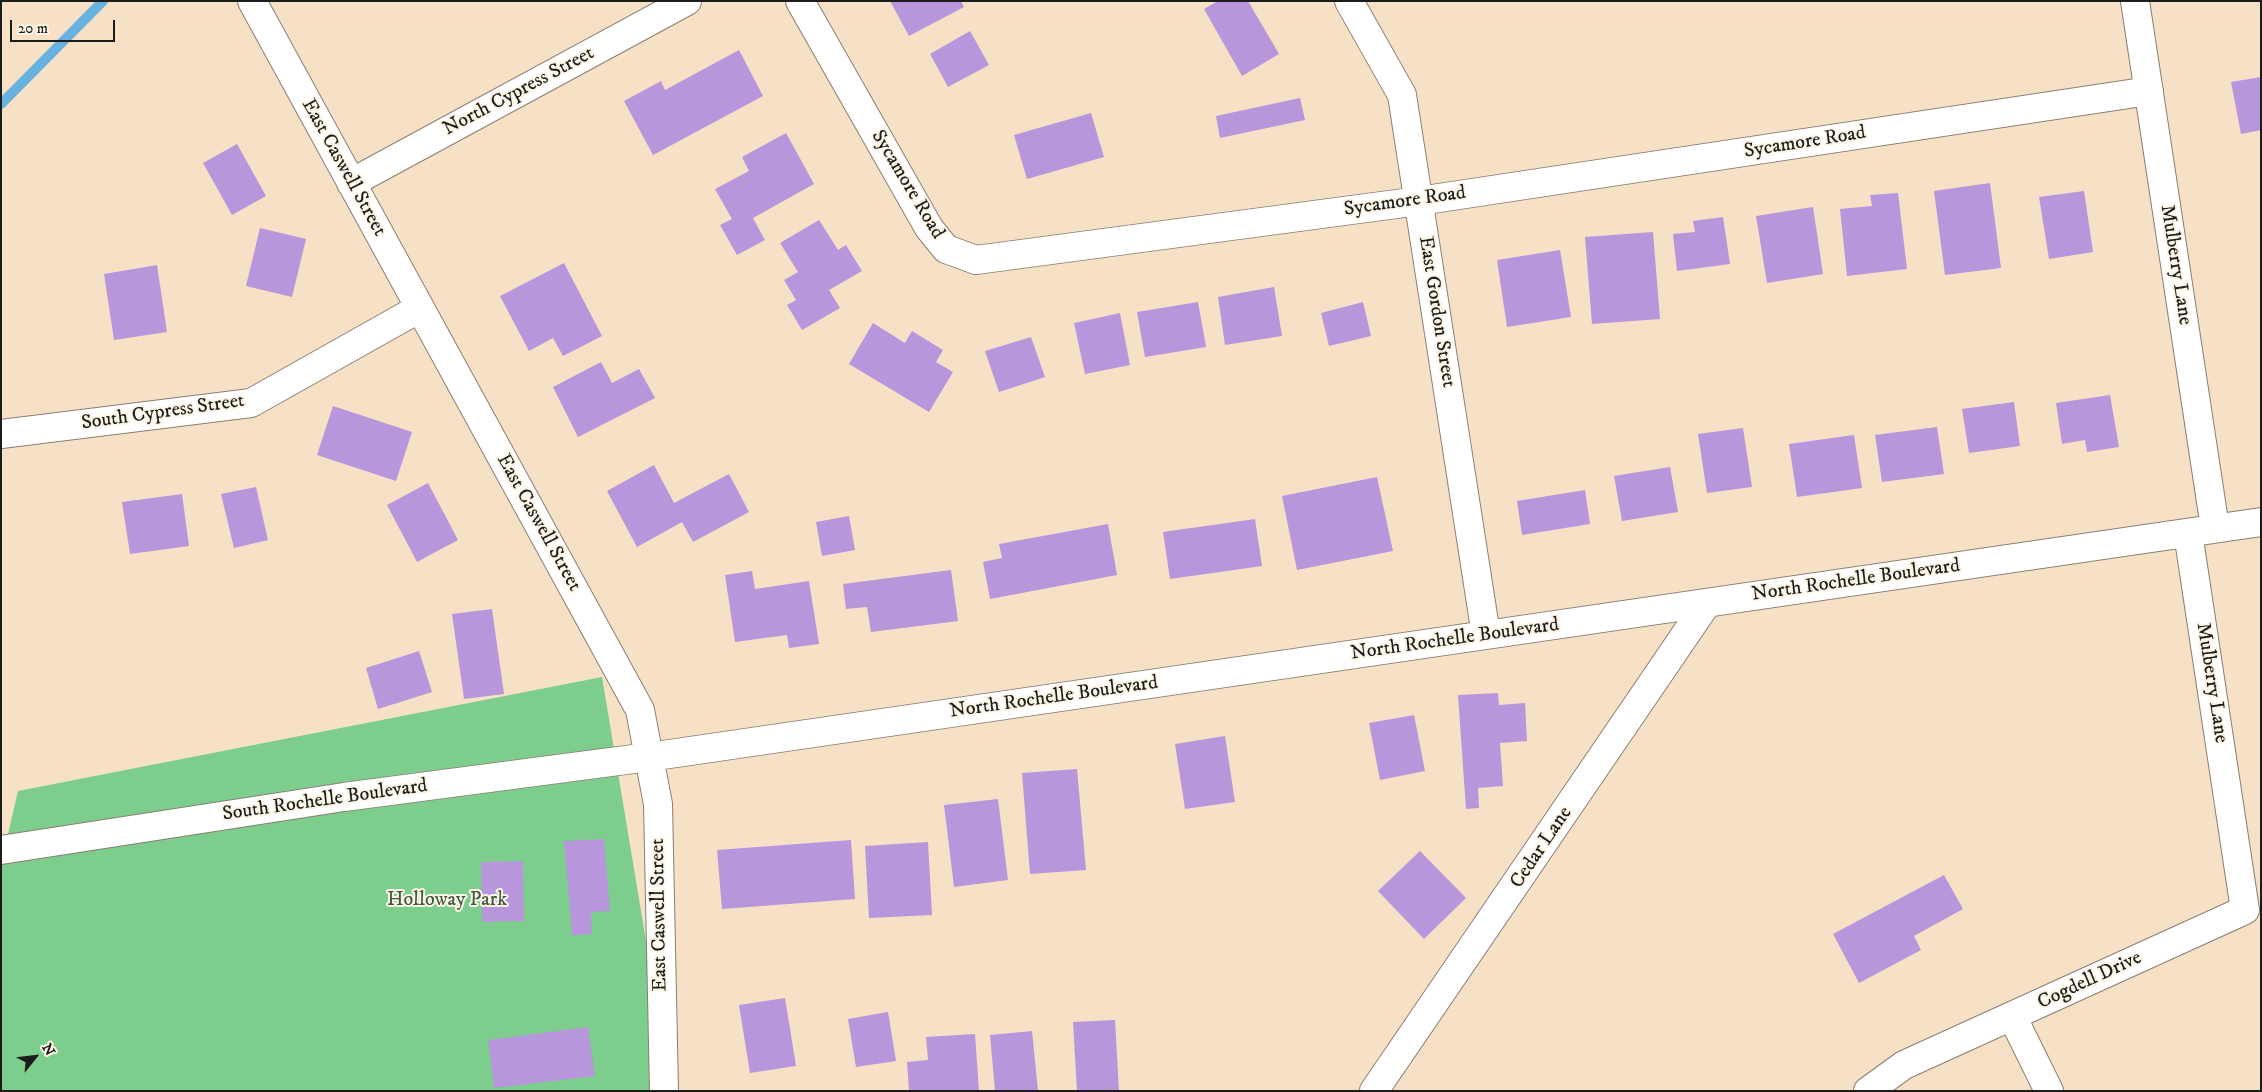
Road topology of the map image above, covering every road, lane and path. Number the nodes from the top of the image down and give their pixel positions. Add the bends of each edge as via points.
1 (252, 1) edge
2 (687, 1) edge
3 (800, 1) edge
4 (1349, 1) edge
5 (2135, 1) edge
6 (2149, 91) junction
7 (351, 183) junction
8 (1419, 201) junction
9 (420, 308) junction
10 (1, 434) edge
11 (2261, 522) edge
12 (2215, 528) junction
13 (2188, 532) junction
14 (1707, 603) junction
15 (1486, 635) junction
16 (649, 756) junction
17 (2234, 833) joint
18 (1, 850) edge
19 (2012, 1016) junction
20 (664, 1091) edge
21 (1374, 1091) edge
22 (1868, 1091) edge
23 (2049, 1091) edge

1 - 7 street, East Caswell Street
2 - 7 street, North Cypress Street
3 - 8 street, Sycamore Road via 929,228 946,249 976,260
4 - 8 street, East Gordon Street via 1402,95
5 - 6 street, Mulberry Lane
6 - 8 street, Sycamore Road
6 - 12 street, Mulberry Lane
7 - 9 street, East Caswell Street
8 - 15 street, East Gordon Street
9 - 10 street, South Cypress Street via 251,403
9 - 16 street, East Caswell Street via 640,710
11 - 12 street, North Rochelle Boulevard
12 - 13 street, North Rochelle Boulevard
13 - 14 street, North Rochelle Boulevard
13 - 17 street, Mulberry Lane
14 - 15 street, North Rochelle Boulevard
14 - 21 street, Cedar Lane
15 - 16 street, North Rochelle Boulevard
16 - 18 street, South Rochelle Boulevard via 344,797
16 - 20 street, East Caswell Street via 658,804
17 - 19 street, Cogdell Drive via 2245,910
19 - 22 street, Cogdell Drive via 1904,1065
19 - 23 street

